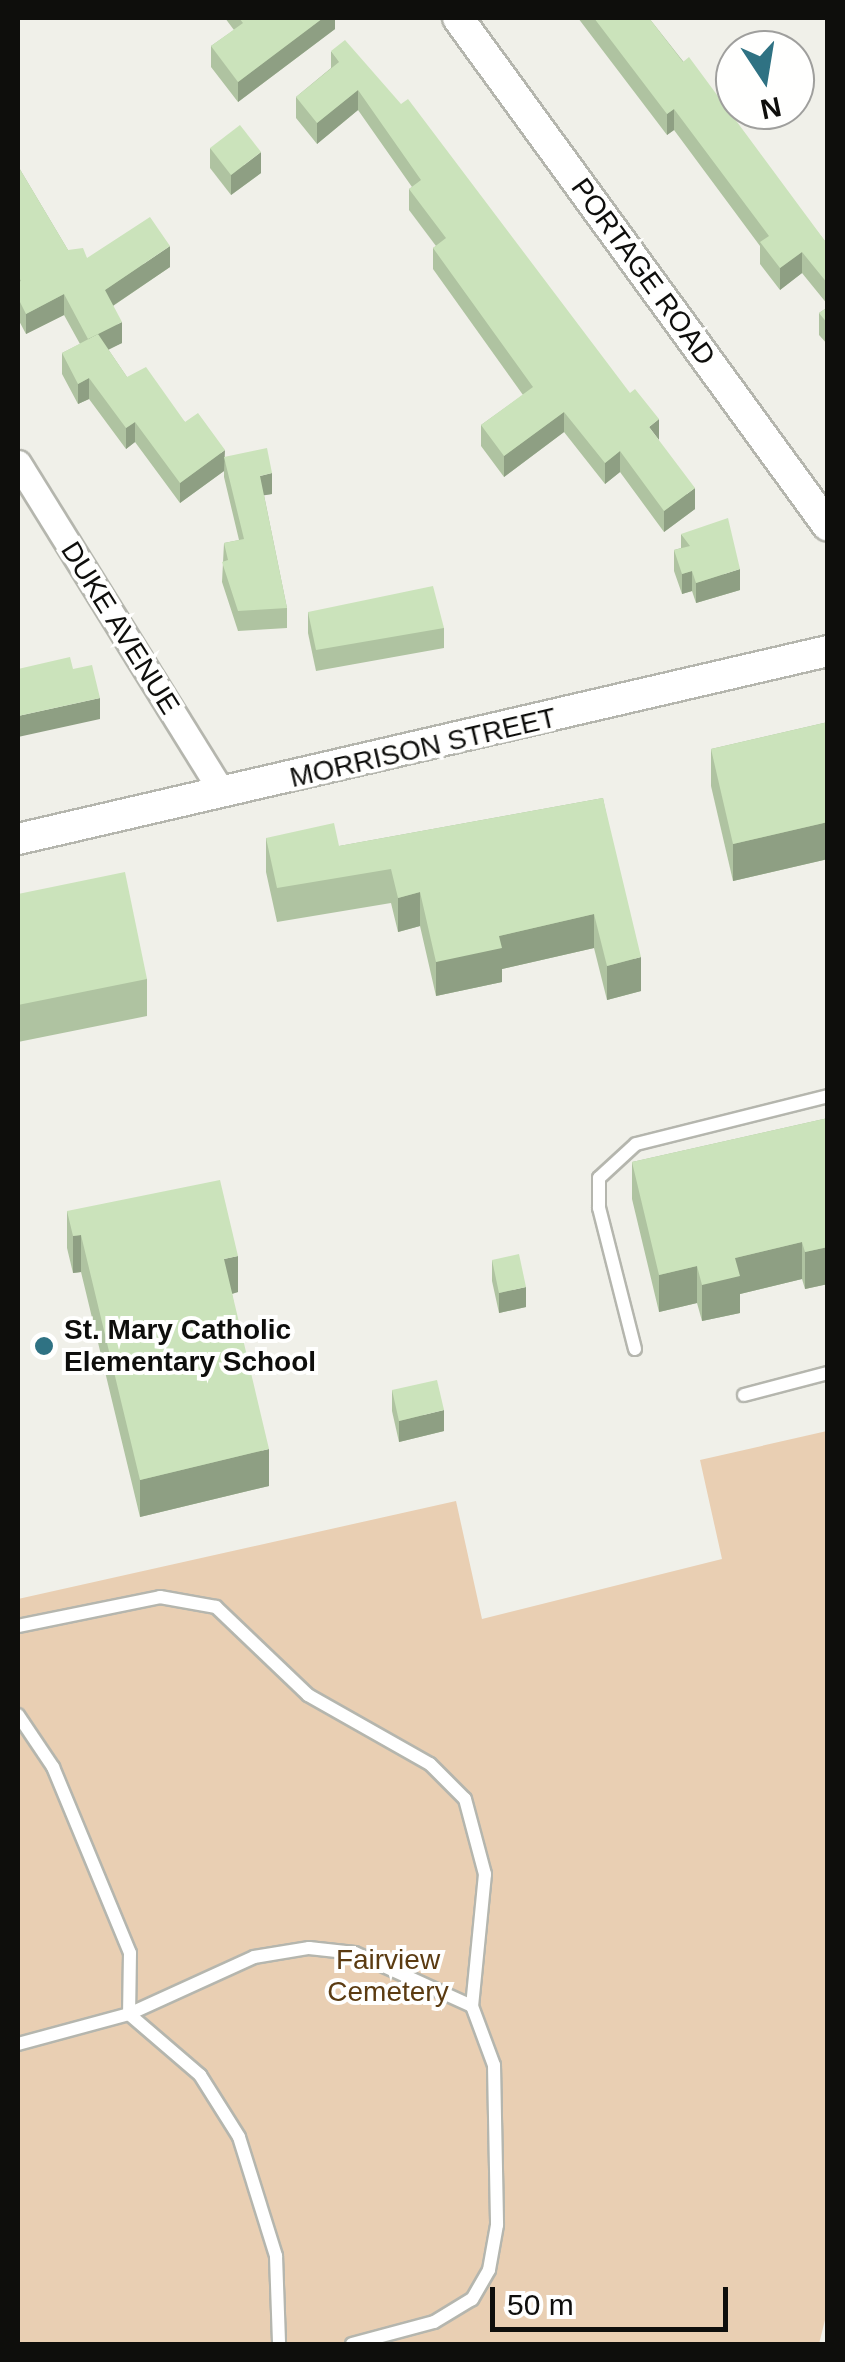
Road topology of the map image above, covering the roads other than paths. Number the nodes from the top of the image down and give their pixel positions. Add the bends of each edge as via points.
1 (458, 18) edge
2 (18, 463) edge
3 (828, 526) edge
4 (828, 651) edge
5 (223, 792) junction
6 (18, 839) edge
7 (828, 1096) edge
8 (634, 1349) dead end
9 (828, 1373) edge
10 (744, 1395) dead end
11 (18, 1626) edge
12 (18, 1715) edge
13 (472, 2006) junction
14 (129, 2014) junction
15 (18, 2044) edge
16 (279, 2344) edge
17 (352, 2344) edge

1 - 3 street, PORTAGE ROAD
2 - 5 street, DUKE AVENUE
4 - 5 street, MORRISON STREET
5 - 6 street, MORRISON STREET
7 - 8 lane via 636,1144 599,1178 599,1208
9 - 10 lane
11 - 13 lane via 160,1597 216,1607 308,1695 430,1764 465,1799 485,1874
12 - 14 lane via 53,1767 130,1953
13 - 14 lane via 355,1953 310,1948 254,1957
13 - 17 lane via 494,2066 497,2225 489,2270 472,2298 434,2322
14 - 15 lane
14 - 16 lane via 200,2076 238,2137 276,2256

